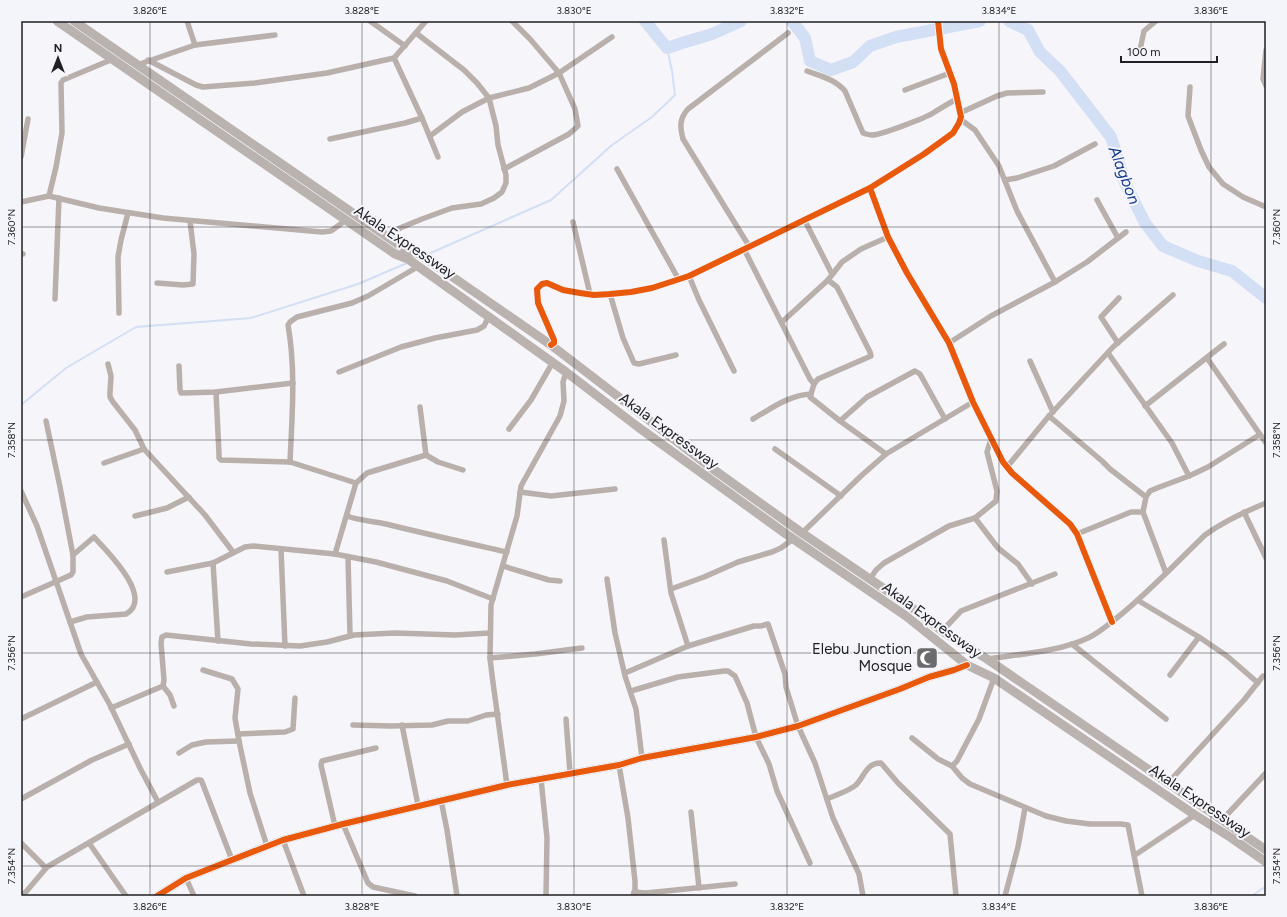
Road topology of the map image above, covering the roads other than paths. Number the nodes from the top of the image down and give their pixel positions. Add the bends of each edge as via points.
1 (57, 21) edge
2 (74, 21) edge
3 (187, 21) edge
4 (370, 21) edge
5 (426, 21) edge
6 (512, 21) edge
7 (938, 21) edge
8 (1156, 21) edge
9 (416, 33) junction
10 (788, 33) dead end
11 (275, 35) dead end
12 (612, 37) dead end
13 (195, 45) junction
14 (405, 46) junction
15 (1140, 50) dead end
16 (1266, 50) edge
17 (394, 58) junction
18 (113, 60) junction
19 (148, 60) junction
20 (137, 65) junction
21 (807, 71) dead end
22 (559, 73) junction
23 (950, 73) junction
24 (1266, 86) edge
25 (1190, 87) dead end
26 (905, 90) dead end
27 (1043, 92) dead end
28 (489, 98) junction
29 (957, 99) junction
30 (203, 109) junction
31 (960, 112) junction
32 (196, 117) junction
33 (422, 118) junction
34 (28, 119) dead end
35 (960, 119) junction
36 (430, 136) junction
37 (330, 139) dead end
38 (1095, 144) dead end
39 (21, 157) edge
40 (438, 157) dead end
41 (504, 169) junction
42 (617, 169) dead end
43 (1005, 180) junction
44 (313, 185) junction
45 (870, 188) junction
46 (308, 193) junction
47 (49, 196) junction
48 (59, 198) junction
49 (1097, 200) dead end
50 (21, 202) edge
51 (1266, 207) edge
52 (128, 213) junction
53 (804, 219) junction
54 (346, 220) junction
55 (190, 221) junction
56 (573, 222) dead end
57 (1126, 232) dead end
58 (388, 237) junction
59 (888, 237) junction
60 (1118, 238) junction
61 (747, 248) junction
62 (419, 266) junction
63 (832, 274) junction
64 (689, 276) junction
65 (679, 280) junction
66 (828, 280) junction
67 (1055, 282) junction
68 (157, 283) dead end
69 (590, 294) junction
70 (610, 294) junction
71 (1173, 295) dead end
72 (1120, 298) dead end
73 (55, 299) dead end
74 (119, 313) dead end
75 (489, 316) junction
76 (782, 322) junction
77 (949, 343) junction
78 (1118, 343) junction
79 (1224, 344) dead end
80 (550, 345) junction
81 (1108, 353) junction
82 (676, 355) dead end
83 (1207, 358) junction
84 (1030, 361) dead end
85 (553, 362) junction
86 (108, 364) dead end
87 (179, 366) dead end
88 (734, 371) dead end
89 (339, 372) dead end
90 (566, 372) junction
91 (292, 383) junction
92 (814, 384) junction
93 (605, 387) junction
94 (216, 392) junction
95 (811, 394) junction
96 (596, 396) junction
97 (973, 402) junction
98 (1145, 406) junction
99 (420, 407) dead end
100 (1051, 414) junction
101 (753, 419) dead end
102 (945, 419) junction
103 (46, 421) dead end
104 (840, 421) junction
105 (509, 429) dead end
106 (1259, 435) junction
107 (991, 439) junction
108 (1266, 443) edge
109 (144, 449) junction
110 (775, 449) dead end
111 (886, 454) junction
112 (426, 455) junction
113 (290, 462) junction
114 (104, 463) dead end
115 (1008, 467) junction
116 (463, 470) dead end
117 (1189, 476) junction
118 (356, 483) junction
119 (615, 489) dead end
120 (21, 491) edge
121 (520, 492) junction
122 (841, 496) junction
123 (189, 497) junction
124 (1146, 497) junction
125 (1266, 503) edge
126 (1143, 512) junction
127 (1244, 512) junction
128 (135, 516) dead end
129 (347, 516) junction
130 (975, 518) junction
131 (802, 533) junction
132 (1077, 534) junction
133 (793, 539) junction
134 (664, 540) dead end
135 (281, 548) junction
136 (232, 552) junction
137 (507, 552) junction
138 (335, 554) junction
139 (73, 555) junction
140 (348, 557) junction
141 (1266, 558) edge
142 (213, 563) junction
143 (503, 566) junction
144 (167, 572) dead end
145 (1166, 573) junction
146 (1055, 574) dead end
147 (607, 579) dead end
148 (870, 579) junction
149 (560, 581) dead end
150 (56, 582) junction
151 (1032, 584) junction
152 (671, 588) junction
153 (21, 596) edge
154 (493, 600) junction
155 (1139, 601) junction
156 (911, 607) junction
157 (906, 616) junction
158 (70, 622) junction
159 (1112, 622) junction
160 (942, 631) junction
161 (490, 633) junction
162 (350, 635) junction
163 (1199, 637) junction
164 (218, 640) junction
165 (1072, 644) junction
166 (284, 646) junction
167 (688, 646) junction
168 (582, 648) dead end
169 (490, 658) junction
170 (987, 659) junction
171 (967, 665) junction
172 (203, 670) dead end
173 (625, 673) junction
174 (1170, 675) dead end
175 (1266, 676) edge
176 (994, 678) junction
177 (97, 682) junction
178 (1258, 683) junction
179 (163, 686) junction
180 (631, 691) junction
181 (295, 698) dead end
182 (174, 706) dead end
183 (112, 708) junction
184 (498, 714) junction
185 (21, 719) edge
186 (566, 719) dead end
187 (1166, 719) dead end
188 (353, 725) dead end
189 (402, 725) junction
190 (798, 726) junction
191 (238, 734) junction
192 (756, 737) junction
193 (912, 738) dead end
194 (239, 741) junction
195 (129, 744) junction
196 (376, 748) dead end
197 (179, 753) dead end
198 (642, 758) junction
199 (619, 764) junction
200 (952, 766) junction
201 (1266, 773) edge
202 (570, 774) junction
203 (541, 779) junction
204 (1168, 783) junction
205 (507, 785) junction
206 (21, 799) edge
207 (827, 799) junction
208 (441, 800) junction
209 (158, 802) junction
210 (418, 805) junction
211 (1025, 808) junction
212 (691, 812) dead end
213 (1195, 815) junction
214 (1222, 820) junction
215 (344, 824) junction
216 (335, 826) junction
217 (283, 840) junction
218 (89, 843) junction
219 (21, 844) edge
220 (267, 846) junction
221 (1266, 850) edge
222 (1135, 855) junction
223 (232, 860) junction
224 (1266, 862) edge
225 (810, 863) dead end
226 (46, 868) junction
227 (186, 878) junction
228 (735, 884) dead end
229 (699, 888) junction
230 (25, 894) edge
231 (633, 894) edge
232 (956, 894) edge
233 (126, 896) edge
234 (157, 896) edge
235 (194, 896) edge
236 (304, 896) edge
237 (415, 896) edge
238 (457, 896) edge
239 (546, 896) edge
240 (863, 896) edge
241 (949, 896) edge
242 (1005, 896) edge
243 (1142, 896) edge

1 - 18 main road, Akala Expressway
2 - 20 main road, Akala Expressway
3 - 13 street
4 - 14 street
5 - 9 street
6 - 22 street
7 - 23 street via 941,48
8 - 15 street via 1144,31
9 - 14 street
9 - 28 street via 464,70
10 - 61 street via 688,109 680,124 683,139
11 - 13 street
12 - 22 street
13 - 19 street
14 - 17 street
16 - 24 street via 1263,78
17 - 19 street via 327,73 214,87 196,85
17 - 33 street
18 - 32 main road, Akala Expressway
18 - 47 street via 61,83 62,133
19 - 20 street
20 - 30 main road, Akala Expressway
21 - 29 street via 835,82 845,90 863,133 867,135 884,132 933,113
22 - 28 street via 529,88
22 - 41 street via 575,109 578,126 569,134
23 - 26 street
23 - 29 street
25 - 51 street via 1188,116 1209,167 1223,184 1243,197
27 - 31 street via 1007,93
28 - 36 street via 462,112
28 - 41 street
29 - 31 street
30 - 32 main road
30 - 44 main road, Akala Expressway
31 - 35 street
32 - 46 main road, Akala Expressway
33 - 36 street
33 - 37 street
34 - 39 street
35 - 43 street via 975,130 999,166
35 - 45 street via 953,133
36 - 40 street
38 - 43 street via 1054,166
41 - 58 street via 505,188 494,198 481,204 452,208 422,219 400,228
42 - 65 street
43 - 67 street via 1017,211
44 - 46 main road
44 - 58 main road, Akala Expressway
45 - 53 street
45 - 59 street
46 - 54 main road, Akala Expressway
47 - 48 street
47 - 50 street
48 - 52 street
48 - 73 street
49 - 60 street
52 - 55 street
52 - 74 street via 118,257
53 - 61 street
53 - 63 street
54 - 55 street via 331,231 322,232
54 - 62 main road, Akala Expressway via 395,254
55 - 68 street via 194,254 193,284
56 - 69 street
57 - 60 street
58 - 80 main road, Akala Expressway via 405,249 419,254
59 - 63 street via 861,249 842,262
59 - 77 street
60 - 67 street
61 - 64 street
61 - 76 street
62 - 75 main road, Akala Expressway
62 - 91 street via 352,304 297,317 290,322 288,326
63 - 66 street
64 - 65 street
64 - 88 street
65 - 70 street via 642,290
66 - 76 street
66 - 92 street via 837,287 871,356 818,379
67 - 77 street via 991,316
69 - 70 street
69 - 80 street via 563,290 547,284 539,287 538,302 554,340
70 - 82 street via 623,338 634,363
71 - 78 street
72 - 78 street via 1101,316
75 - 85 main road, Akala Expressway
75 - 89 street via 484,326 478,330 401,347
76 - 92 street
77 - 97 street
78 - 81 street
79 - 83 street
80 - 93 main road, Akala Expressway
81 - 98 street
81 - 100 street
83 - 98 street
83 - 106 street
84 - 100 street
85 - 90 main road, Akala Expressway
85 - 105 street via 531,400
86 - 109 street via 111,376 110,398 135,430
87 - 94 street via 181,393
90 - 96 main road, Akala Expressway
90 - 121 street via 562,384 564,401 560,416
91 - 94 street
91 - 113 street
92 - 95 street
93 - 96 main road
93 - 131 main road, Akala Expressway
94 - 113 street via 219,458 225,461
95 - 101 street via 800,394 786,400
95 - 104 street via 811,398
96 - 133 main road, Akala Expressway
97 - 102 street
97 - 107 street
98 - 117 street via 1172,443
99 - 112 street
100 - 115 street
100 - 124 street
102 - 104 street via 920,374 915,371 867,397
102 - 111 street
103 - 139 street
104 - 111 street
106 - 108 street
106 - 117 street
107 - 115 street
107 - 130 street via 987,452 997,497 996,501
109 - 114 street
109 - 123 street
110 - 122 street
111 - 122 street
112 - 116 street
112 - 118 street via 367,473
113 - 118 street
115 - 132 street via 1070,524
117 - 124 street via 1150,491
118 - 129 street
119 - 121 street via 551,496
120 - 150 street via 37,526
121 - 137 street via 517,516
122 - 131 street
123 - 128 street via 167,508
123 - 136 street
124 - 126 street
125 - 127 street
126 - 132 street via 1131,512
126 - 145 street
127 - 141 street
127 - 145 street via 1204,535
129 - 137 street
129 - 138 street
130 - 148 street via 949,526 900,553 884,563
130 - 151 street via 998,548 1018,564
131 - 148 main road, Akala Expressway
132 - 159 street
133 - 152 street via 772,552
133 - 157 main road, Akala Expressway
134 - 152 street
135 - 136 street via 253,546
135 - 138 street
135 - 166 street
136 - 142 street
137 - 143 street
138 - 140 street
139 - 150 street via 73,572
139 - 158 street via 94,536 127,574 133,588 134,602 126,614 87,617
140 - 154 street via 447,581
140 - 162 street
142 - 144 street
142 - 164 street
143 - 149 street
143 - 154 street
145 - 155 street
146 - 151 street
147 - 173 street via 615,633
148 - 156 main road, Akala Expressway
150 - 153 street
150 - 158 street
151 - 160 street via 962,611
152 - 167 street
154 - 161 street
155 - 159 street
155 - 163 street
156 - 157 main road
156 - 160 main road, Akala Expressway
157 - 171 main road, Akala Expressway
158 - 177 street via 81,654
159 - 165 street via 1089,638
160 - 170 main road, Akala Expressway
161 - 162 street
161 - 169 street
162 - 166 street via 327,642
163 - 174 street
163 - 178 street via 1227,656
164 - 166 street
164 - 179 street via 166,635 162,637 160,643
165 - 170 street
165 - 187 street
167 - 173 street
167 - 190 street via 768,624 785,674 786,687
168 - 169 street
169 - 184 street
170 - 204 main road, Akala Expressway
171 - 176 main road, Akala Expressway
171 - 190 street
172 - 191 street via 232,679 238,690 235,718
173 - 180 street
175 - 178 street
176 - 200 street via 979,719
176 - 213 main road, Akala Expressway
177 - 183 street
177 - 185 street
178 - 204 street
179 - 182 street
179 - 183 street
180 - 192 street via 678,677 728,671 735,676 747,703
180 - 198 street via 636,709
181 - 191 street via 293,729 285,732
183 - 195 street
184 - 189 street via 468,721
184 - 205 street
186 - 202 street
188 - 189 street
189 - 210 street
190 - 192 street
190 - 207 street via 815,762
191 - 194 street
192 - 198 street
192 - 225 street
193 - 200 street via 938,759
194 - 197 street via 192,745
194 - 220 street via 250,793
195 - 206 street via 75,768
195 - 209 street
196 - 216 street via 322,761 320,765
198 - 199 street
199 - 202 street
199 - 231 street via 635,881
200 - 211 street via 970,784
201 - 214 street
202 - 203 street
203 - 205 street
203 - 239 street via 547,838
204 - 214 main road, Akala Expressway
205 - 208 street
207 - 232 street via 856,785 867,769 881,762 898,784 950,834
207 - 240 street via 838,832 859,874
208 - 210 street
208 - 238 street
209 - 218 street
209 - 223 street via 196,780 201,780
210 - 215 street
211 - 222 street via 1066,821 1126,824
211 - 242 street
212 - 229 street
213 - 222 street
213 - 224 main road, Akala Expressway
214 - 221 main road, Akala Expressway
215 - 216 street
215 - 237 street via 370,885
216 - 217 street
217 - 220 street
217 - 236 street
218 - 226 street
218 - 233 street
219 - 226 street
220 - 223 street
222 - 243 street
223 - 227 street
226 - 230 street
227 - 234 street
227 - 235 street
228 - 229 street
229 - 231 street
232 - 241 street

